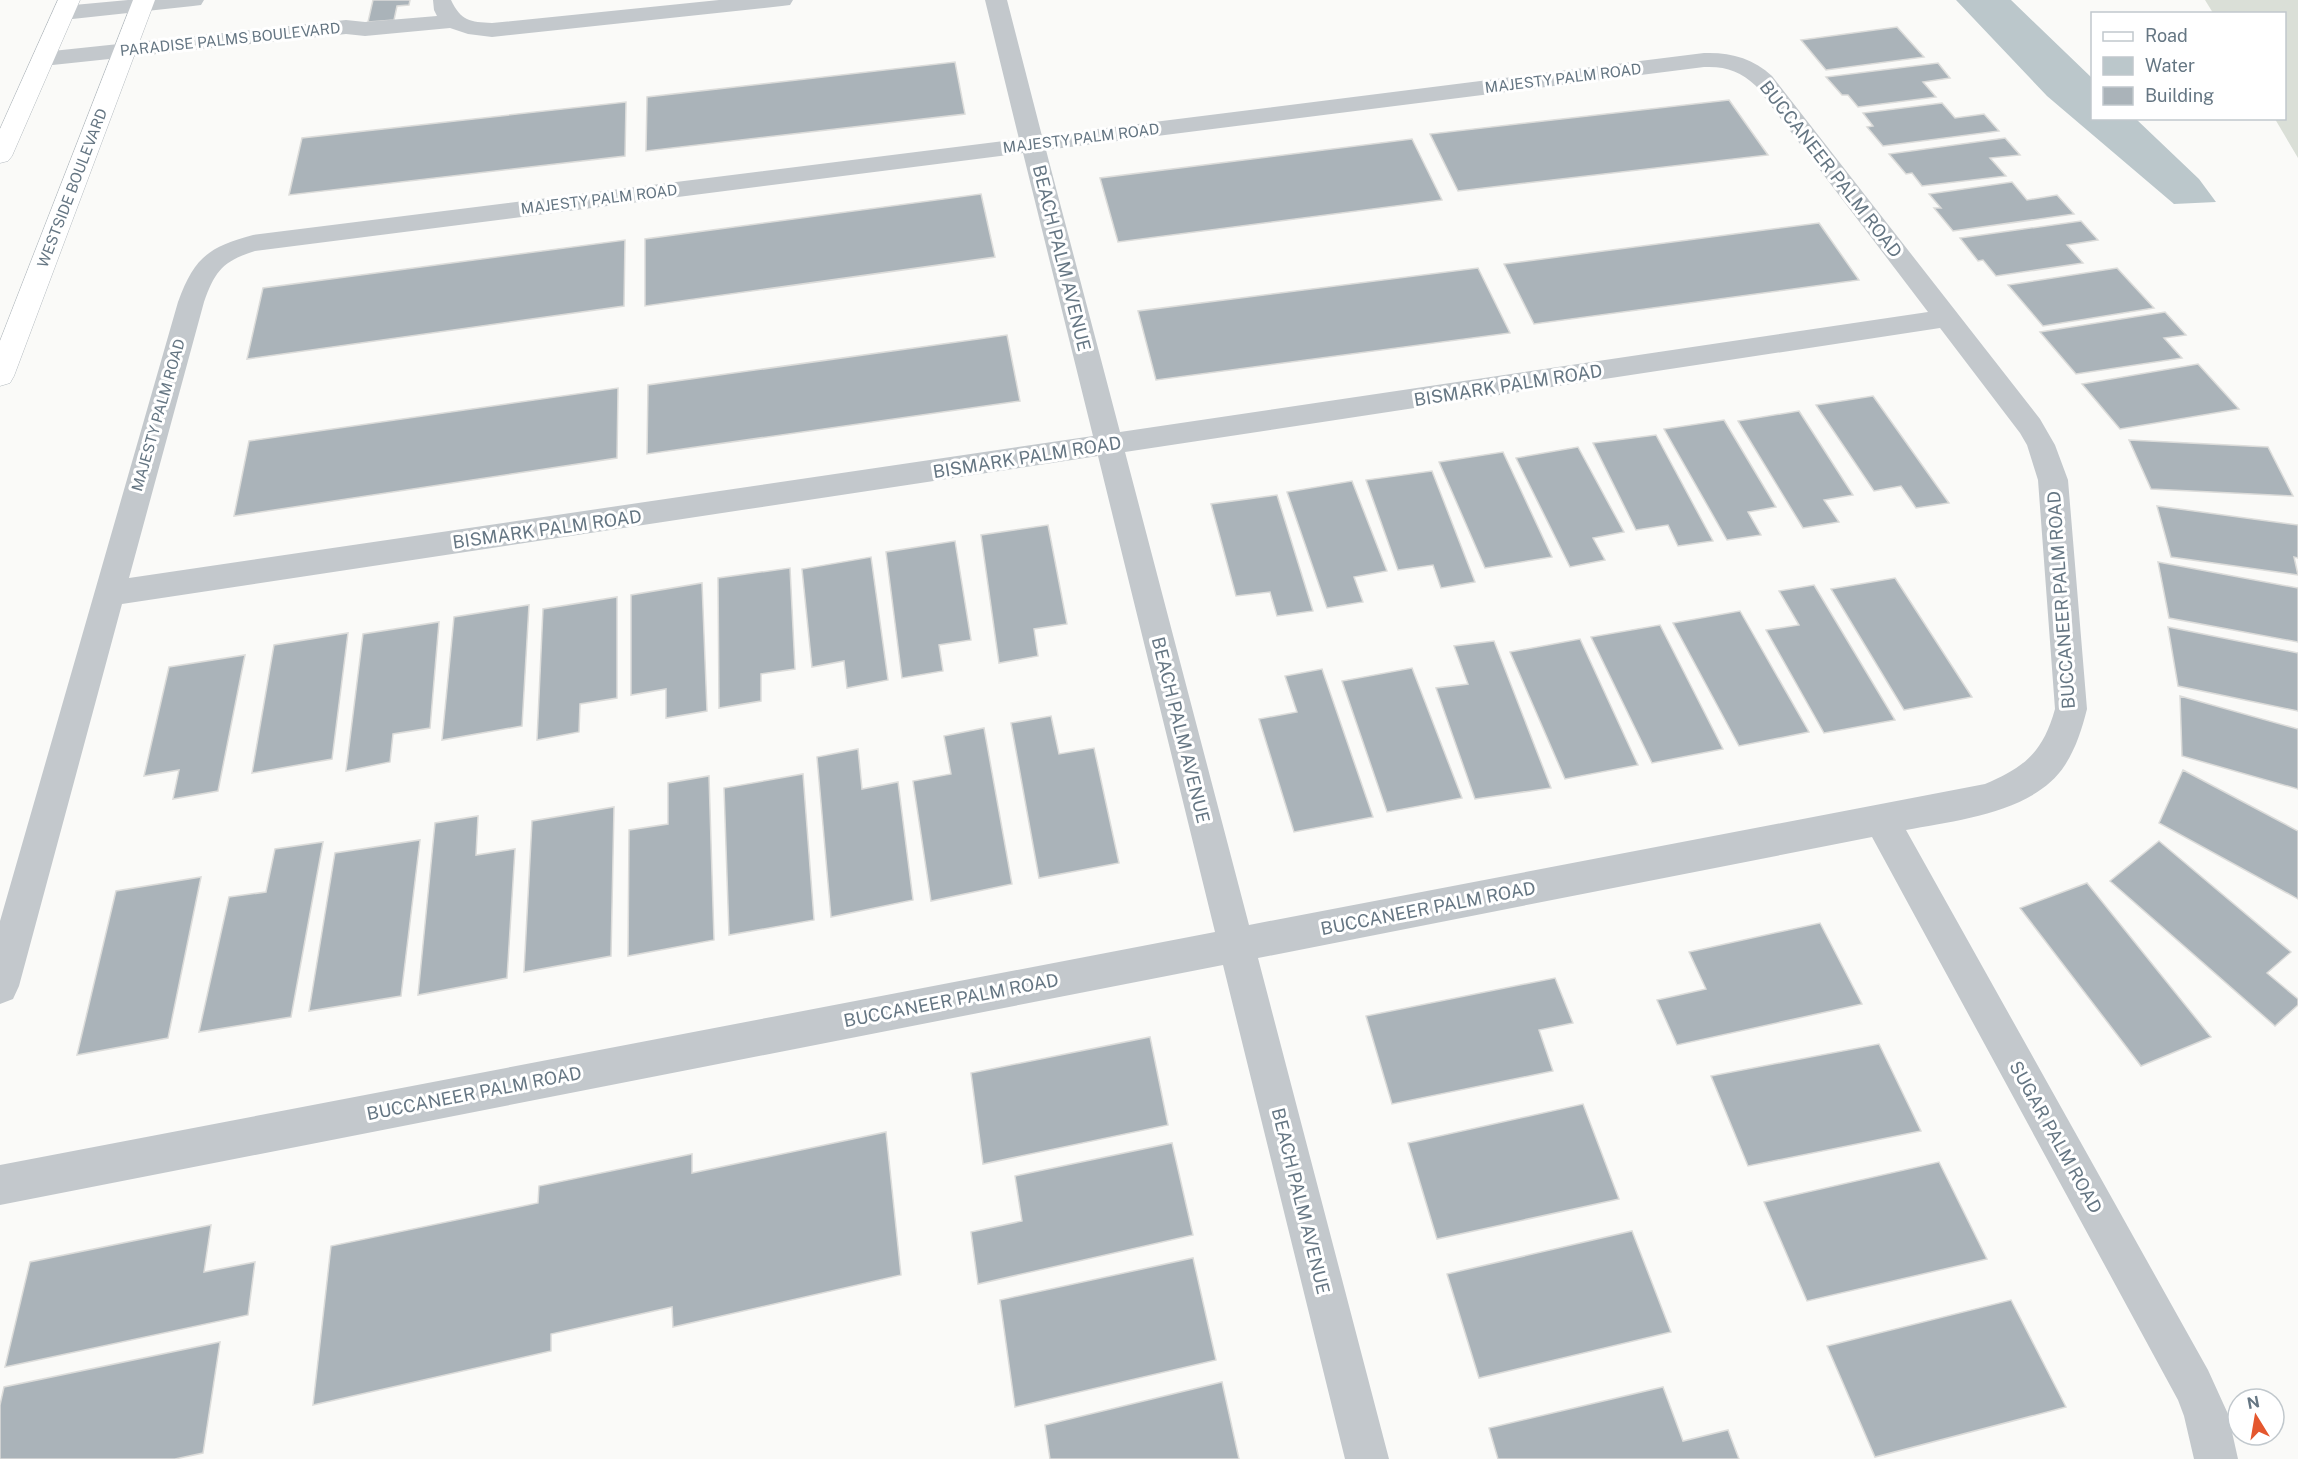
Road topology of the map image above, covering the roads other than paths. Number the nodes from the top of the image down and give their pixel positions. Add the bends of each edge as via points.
1 (193, 0) edge
2 (443, 0) edge
3 (782, 0) edge
4 (996, 0) edge
5 (143, 3) edge
6 (66, 7) edge
7 (452, 21) junction
8 (125, 50) junction
9 (43, 59) junction
10 (1741, 63) joint
11 (1033, 144) junction
12 (0, 156) edge
13 (1947, 318) junction
14 (0, 376) edge
15 (1109, 445) junction
16 (108, 594) junction
17 (1882, 821) junction
18 (1236, 945) junction
19 (0, 986) edge
20 (0, 1185) edge
21 (1367, 1459) edge
22 (2216, 1459) edge

1 - 5 street
2 - 7 street
3 - 7 street, PARADISE PALMS BOULEVARD via 510,30 476,29
4 - 11 street, BEACH PALM AVENUE
5 - 6 street
5 - 8 street, WESTSIDE BOULEVARD
6 - 9 street
7 - 8 street, PARADISE PALMS BOULEVARD via 365,29 348,18
8 - 9 street, PARADISE PALMS BOULEVARD
8 - 14 street, WESTSIDE BOULEVARD
9 - 12 street
10 - 11 street, MAJESTY PALM ROAD via 1704,60
10 - 13 street, BUCCANEER PALM ROAD via 1764,81
11 - 15 street, BEACH PALM AVENUE
11 - 16 street, MAJESTY PALM ROAD via 273,239 218,256 206,267 190,302
13 - 15 street, BISMARK PALM ROAD
13 - 17 street, BUCCANEER PALM ROAD via 2030,426 2054,480 2071,709 2055,756 2037,774 2014,788 1988,799
15 - 16 street, BISMARK PALM ROAD
15 - 18 street, BEACH PALM AVENUE
16 - 19 street, MAJESTY PALM ROAD
17 - 18 street, BUCCANEER PALM ROAD
17 - 22 street, SUGAR PALM ROAD via 2193,1385 2206,1414
18 - 20 street, BUCCANEER PALM ROAD
18 - 21 street, BEACH PALM AVENUE

